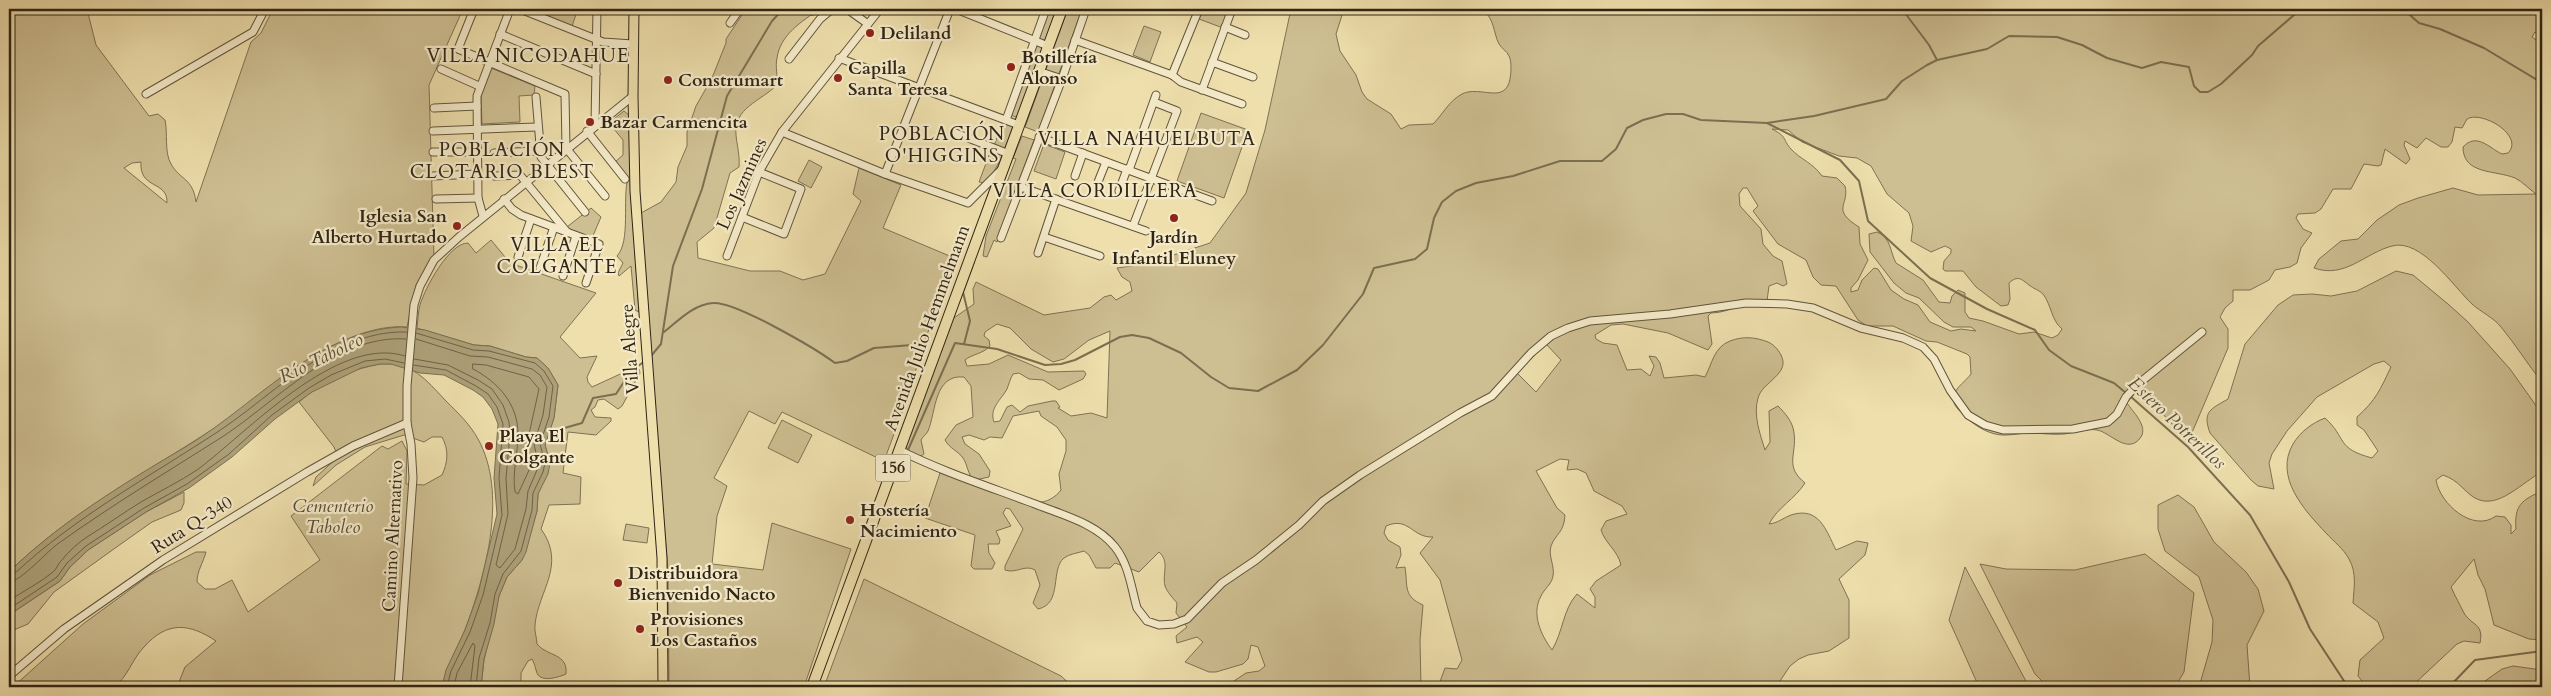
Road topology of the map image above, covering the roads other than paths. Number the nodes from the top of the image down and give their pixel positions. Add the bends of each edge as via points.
1 (265, 9) edge
2 (474, 9) edge
3 (510, 9) edge
4 (520, 9) edge
5 (542, 9) edge
6 (598, 9) edge
7 (634, 9) edge
8 (740, 9) edge
9 (804, 9) edge
10 (826, 9) edge
11 (832, 9) edge
12 (847, 9) edge
13 (880, 9) edge
14 (950, 9) edge
15 (956, 9) edge
16 (1046, 9) edge
17 (1062, 9) edge
18 (1086, 9) edge
19 (1199, 9) edge
20 (1232, 9) edge
21 (538, 16) junction
22 (730, 23) dead end
23 (868, 24) junction
24 (1225, 28) junction
25 (500, 34) junction
26 (1245, 35) dead end
27 (597, 39) junction
28 (1034, 40) junction
29 (1075, 40) junction
30 (633, 44) junction
31 (1048, 46) junction
32 (839, 58) junction
33 (789, 59) dead end
34 (489, 62) junction
35 (1212, 62) junction
36 (441, 69) dead end
37 (1038, 71) junction
38 (596, 74) junction
39 (1172, 75) junction
40 (1253, 77) dead end
41 (1062, 79) junction
42 (479, 86) junction
43 (920, 88) junction
44 (1202, 90) junction
45 (146, 94) dead end
46 (633, 96) junction
47 (536, 97) dead end
48 (1242, 104) dead end
49 (476, 106) junction
50 (434, 108) dead end
51 (1006, 120) junction
52 (595, 125) junction
53 (1019, 125) junction
54 (537, 127) junction
55 (476, 129) junction
56 (432, 130) dead end
57 (587, 131) junction
58 (782, 132) junction
59 (954, 132) dead end
60 (1040, 137) junction
61 (566, 148) junction
62 (539, 151) junction
63 (434, 152) dead end
64 (476, 152) junction
65 (494, 153) dead end
66 (1083, 153) junction
67 (1008, 154) junction
68 (1106, 162) junction
69 (546, 165) junction
70 (1004, 168) junction
71 (1128, 170) junction
72 (759, 172) junction
73 (477, 174) junction
74 (885, 174) junction
75 (433, 176) dead end
76 (494, 176) dead end
77 (1075, 176) dead end
78 (1151, 178) junction
79 (625, 179) dead end
80 (526, 180) junction
81 (1098, 182) dead end
82 (1021, 187) junction
83 (1119, 191) dead end
84 (605, 196) dead end
85 (478, 198) junction
86 (436, 199) dead end
87 (504, 199) junction
88 (1056, 199) junction
89 (1212, 201) dead end
90 (585, 212) dead end
91 (483, 216) junction
92 (742, 217) junction
93 (531, 219) junction
94 (1133, 226) junction
95 (554, 227) junction
96 (1146, 231) dead end
97 (566, 232) junction
98 (576, 236) junction
99 (1044, 237) junction
100 (1001, 238) dead end
101 (1038, 253) dead end
102 (727, 256) dead end
103 (1100, 256) dead end
104 (518, 257) dead end
105 (540, 268) dead end
106 (562, 276) dead end
107 (586, 283) dead end
108 (2202, 332) dead end
109 (407, 423) junction
110 (899, 450) junction
111 (9, 676) edge
112 (398, 687) edge
113 (663, 687) edge
114 (812, 687) edge

1 - 45 street via 253,32
2 - 34 street via 458,49
3 - 25 street
4 - 21 street
5 - 21 street
6 - 27 street
7 - 30 main road, Villa Alegre
8 - 22 street
9 - 10 street
11 - 33 street
12 - 23 street
13 - 23 street, Los Jazmines
14 - 43 street
15 - 28 street
16 - 28 street
17 - 31 highway, Avenida Julio Hemmelmann / 156
18 - 29 street
19 - 39 street
20 - 24 street
21 - 27 street
23 - 32 street, Los Jazmines
24 - 26 street
24 - 35 street
25 - 34 street
25 - 38 street
27 - 30 street via 612,44
27 - 38 street
28 - 31 street
28 - 51 street
29 - 39 street
29 - 41 street
30 - 46 main road, Villa Alegre
31 - 37 highway, Avenida Julio Hemmelmann / 156
32 - 43 street
32 - 58 street, Los Jazmines
34 - 42 street
34 - 61 street via 565,94
35 - 40 street
35 - 44 street
36 - 42 street
37 - 41 street
37 - 53 highway, Avenida Julio Hemmelmann / 156
38 - 52 street
39 - 44 street via 1176,80
41 - 60 street
42 - 49 street
43 - 51 street
43 - 74 street
44 - 48 street
46 - 52 street, Camino Alternativo
46 - 113 main road, Villa Alegre via 635,192 662,558
47 - 54 street
49 - 50 street
49 - 55 street
51 - 53 street
52 - 57 street, Camino Alternativo
53 - 67 highway, Avenida Julio Hemmelmann / 156
54 - 55 street
54 - 62 street
55 - 56 street
55 - 64 street
57 - 61 street, Camino Alternativo
57 - 79 street
58 - 72 street, Los Jazmines
58 - 74 street
59 - 67 street
60 - 66 street
60 - 82 street
61 - 69 street, Camino Alternativo
61 - 84 street
62 - 65 street
62 - 69 street
63 - 64 street
64 - 73 street
66 - 68 street
66 - 77 street
67 - 70 highway, Avenida Julio Hemmelmann / 156
68 - 71 street
68 - 81 street
69 - 80 street, Camino Alternativo
69 - 90 street
70 - 74 street via 968,203
70 - 110 highway, Avenida Julio Hemmelmann / 156
71 - 78 street
71 - 78 street via 1155,99 1178,111
71 - 83 street
72 - 92 street, Los Jazmines
72 - 92 street via 802,189 784,234
73 - 75 street
73 - 85 street
76 - 80 street via 520,175
78 - 89 street
78 - 94 street
80 - 87 street, Camino Alternativo
80 - 97 street
82 - 88 street
82 - 100 street
85 - 86 street
85 - 91 street
87 - 91 street, Camino Alternativo
87 - 93 street via 516,212
88 - 94 street
88 - 99 street
91 - 109 street, Camino Alternativo via 434,260 416,294 407,386
92 - 102 street, Los Jazmines
93 - 95 street
93 - 104 street
94 - 96 street
95 - 97 street
95 - 105 street
97 - 98 street
98 - 106 street
98 - 107 street via 599,244
99 - 101 street
99 - 103 street
108 - 110 street via 2137,385 2108,422 2073,429 2003,430 1968,415 1934,359 1920,345 1861,328 1813,308 1746,303 1590,321 1568,328 1544,342 1492,396 1453,417 1330,496 1256,560 1222,583 1191,616 1169,625 1155,624 1141,616 1122,558 1098,531
109 - 111 street, Ruta Q-340 via 353,446 163,560 64,629
109 - 112 street, Camino Alternativo via 412,478
110 - 114 highway, Avenida Julio Hemmelmann / 156

